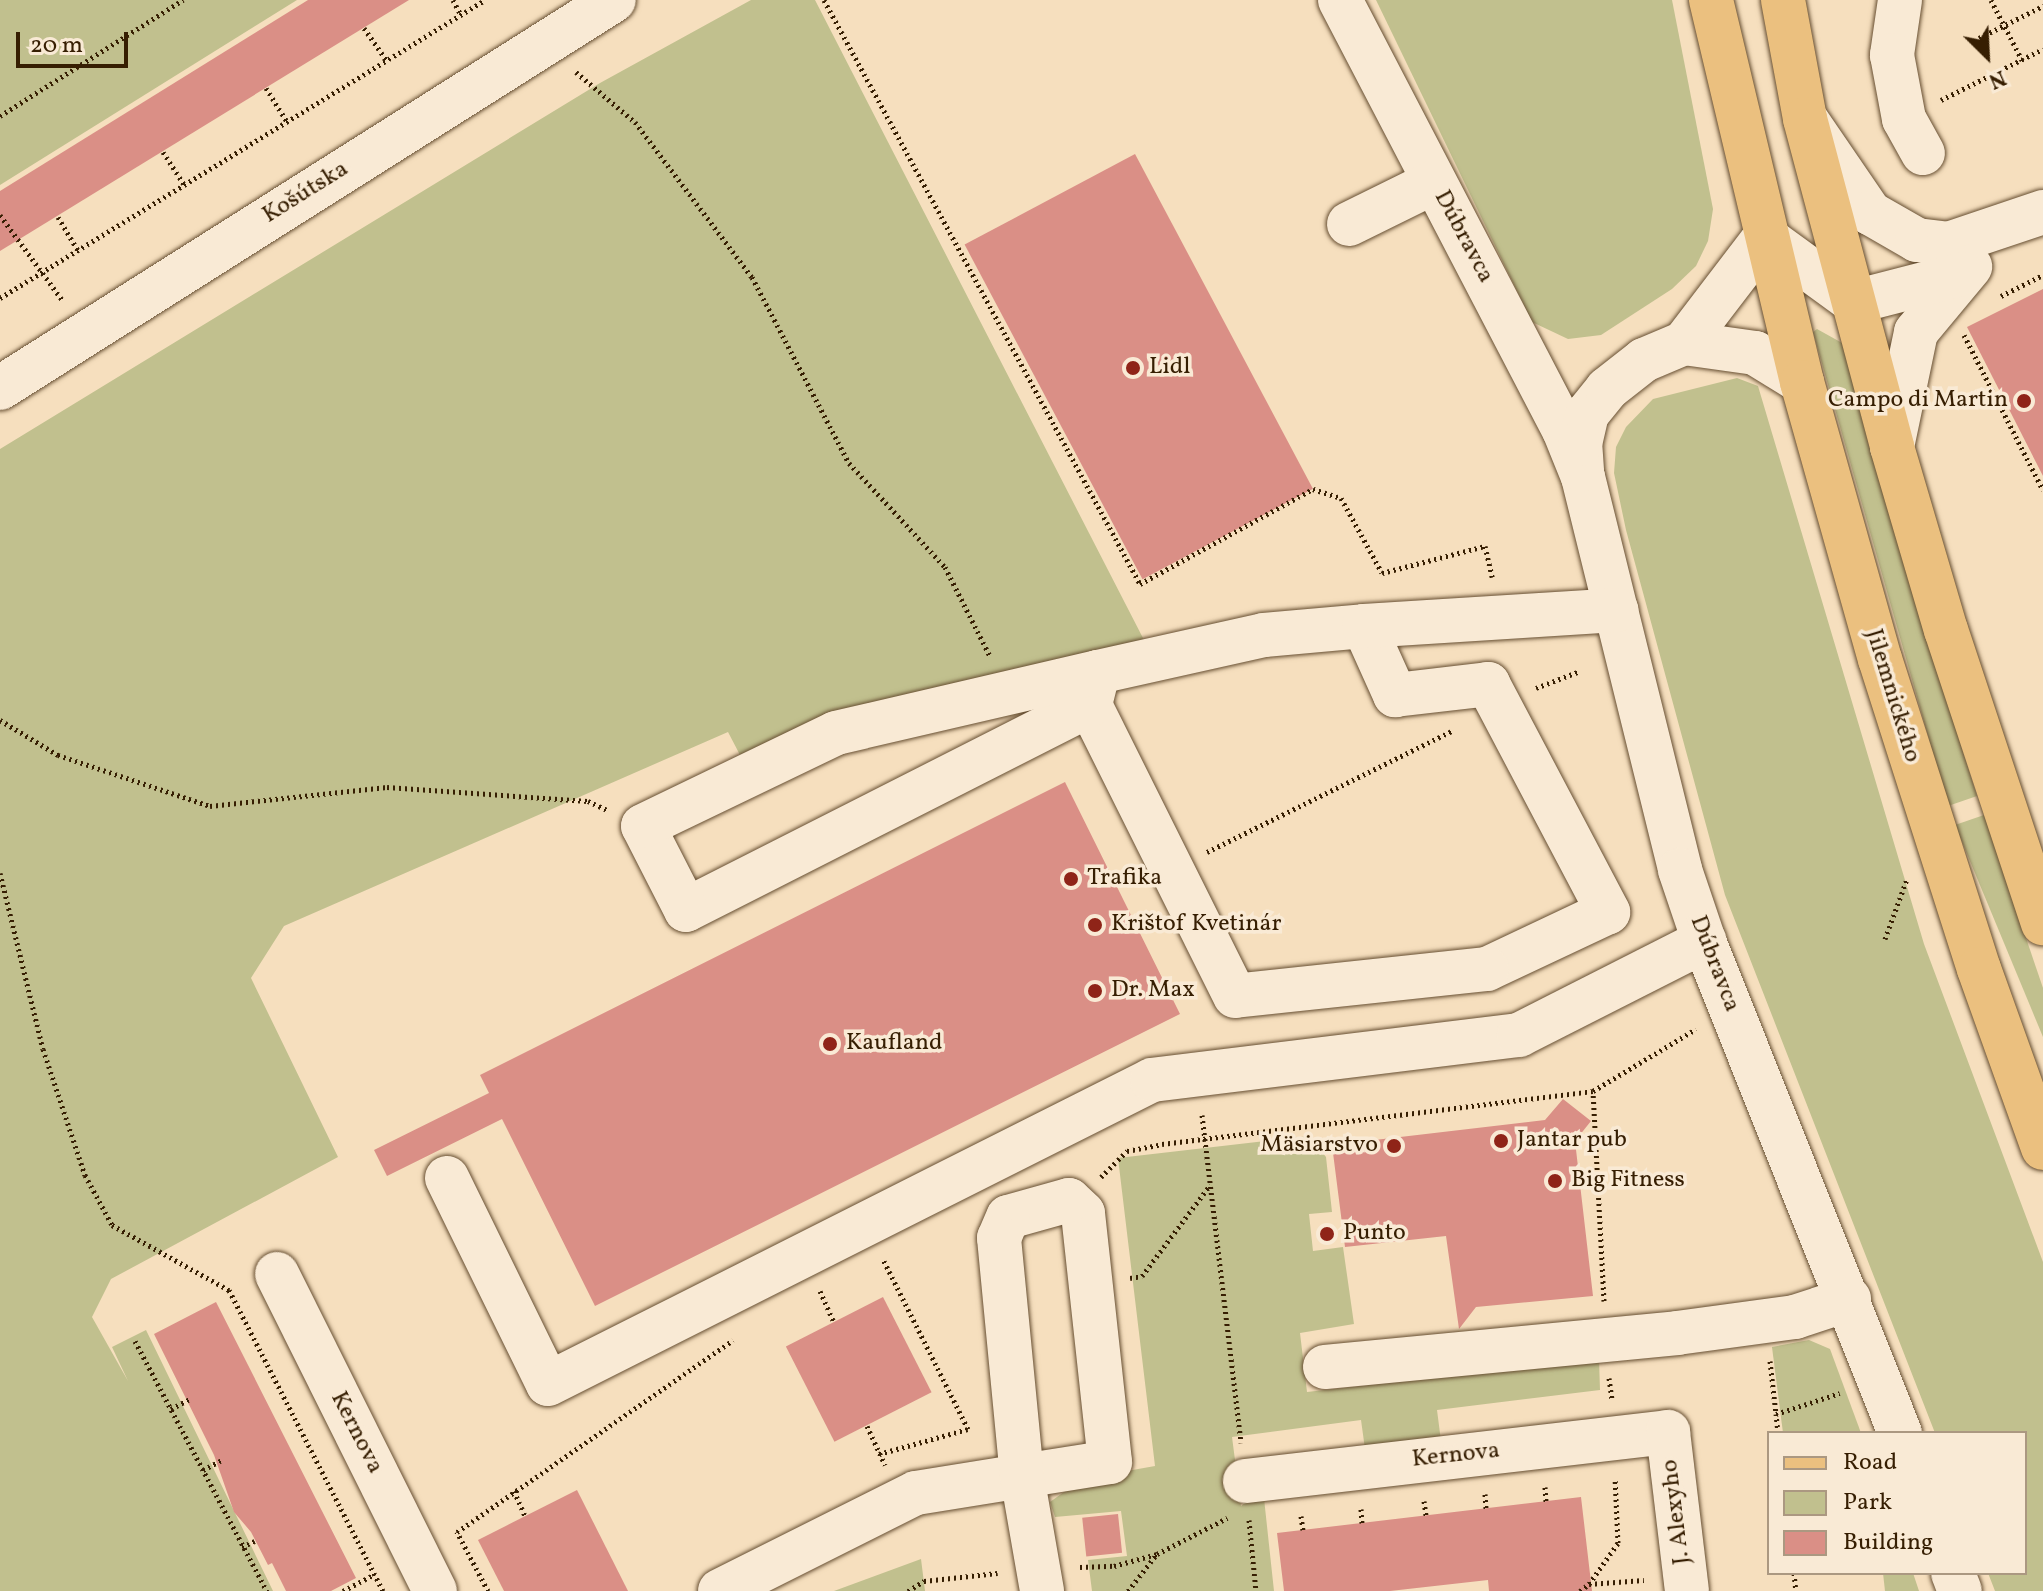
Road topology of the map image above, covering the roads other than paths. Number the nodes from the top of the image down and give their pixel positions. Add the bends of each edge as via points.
1 (614, 0) edge
2 (1340, 0) edge
3 (1711, 0) edge
4 (1783, 0) edge
5 (1900, 0) edge
6 (555, 24) edge
7 (1805, 119) junction
8 (1914, 136) road end
9 (1434, 182) junction
10 (2035, 216) edge
11 (1349, 224) dead end
12 (1765, 237) junction
13 (1962, 274) junction
14 (1854, 302) junction
15 (1684, 343) junction
16 (1802, 382) junction
17 (0, 388) edge
18 (1892, 447) junction
19 (1583, 477) junction
20 (1616, 610) junction
21 (1364, 626) junction
22 (1094, 688) junction
23 (2034, 870) edge
24 (2043, 923) edge
25 (1704, 941) junction
26 (2043, 1148) edge
27 (447, 1178) dead end
28 (277, 1274) dead end
29 (1849, 1299) junction
30 (1325, 1367) dead end
31 (1899, 1431) edge
32 (1668, 1432) joint
33 (1022, 1476) junction
34 (1252, 1502) road end
35 (1040, 1580) edge
36 (1668, 1586) edge
37 (435, 1591) edge
38 (720, 1591) edge

1 - 6 street, Košútska
2 - 9 street, Dúbravca
3 - 12 main road, Jilemnického
4 - 7 main road
5 - 8 street via 1892,55
6 - 17 street, Košútska
7 - 10 street via 1870,213 1917,240 1948,244
7 - 14 main road
9 - 11 street
9 - 19 street, Dúbravca via 1564,430
10 - 13 street
12 - 14 street
12 - 15 street, Dúbravca
12 - 16 main road, Jilemnického
13 - 14 street
13 - 18 street via 1916,332
14 - 18 main road
15 - 16 street via 1755,353
15 - 19 street, Dúbravca via 1644,360 1607,389 1587,414 1580,444
16 - 26 main road, Jilemnického via 1922,793
18 - 23 main road
19 - 20 street, Dúbravca
20 - 21 street
20 - 25 street, Dúbravca via 1680,870
21 - 22 street via 1264,635
21 - 22 street via 1395,695 1488,684 1608,912 1487,969 1235,996 1172,869
22 - 22 street via 686,910 643,826 836,733 1008,692
23 - 24 main road
25 - 27 street via 1519,1035 1152,1080 548,1384
25 - 29 street, Dúbravca
28 - 37 street, Kernova
29 - 30 street via 1795,1317
29 - 31 street, Dúbravca
32 - 34 street, Kernova via 1620,1454
32 - 36 street, J. Alexyho
33 - 33 street via 1110,1462 1083,1213 1069,1200 1008,1217 999,1238
33 - 35 street
33 - 38 street via 916,1493

